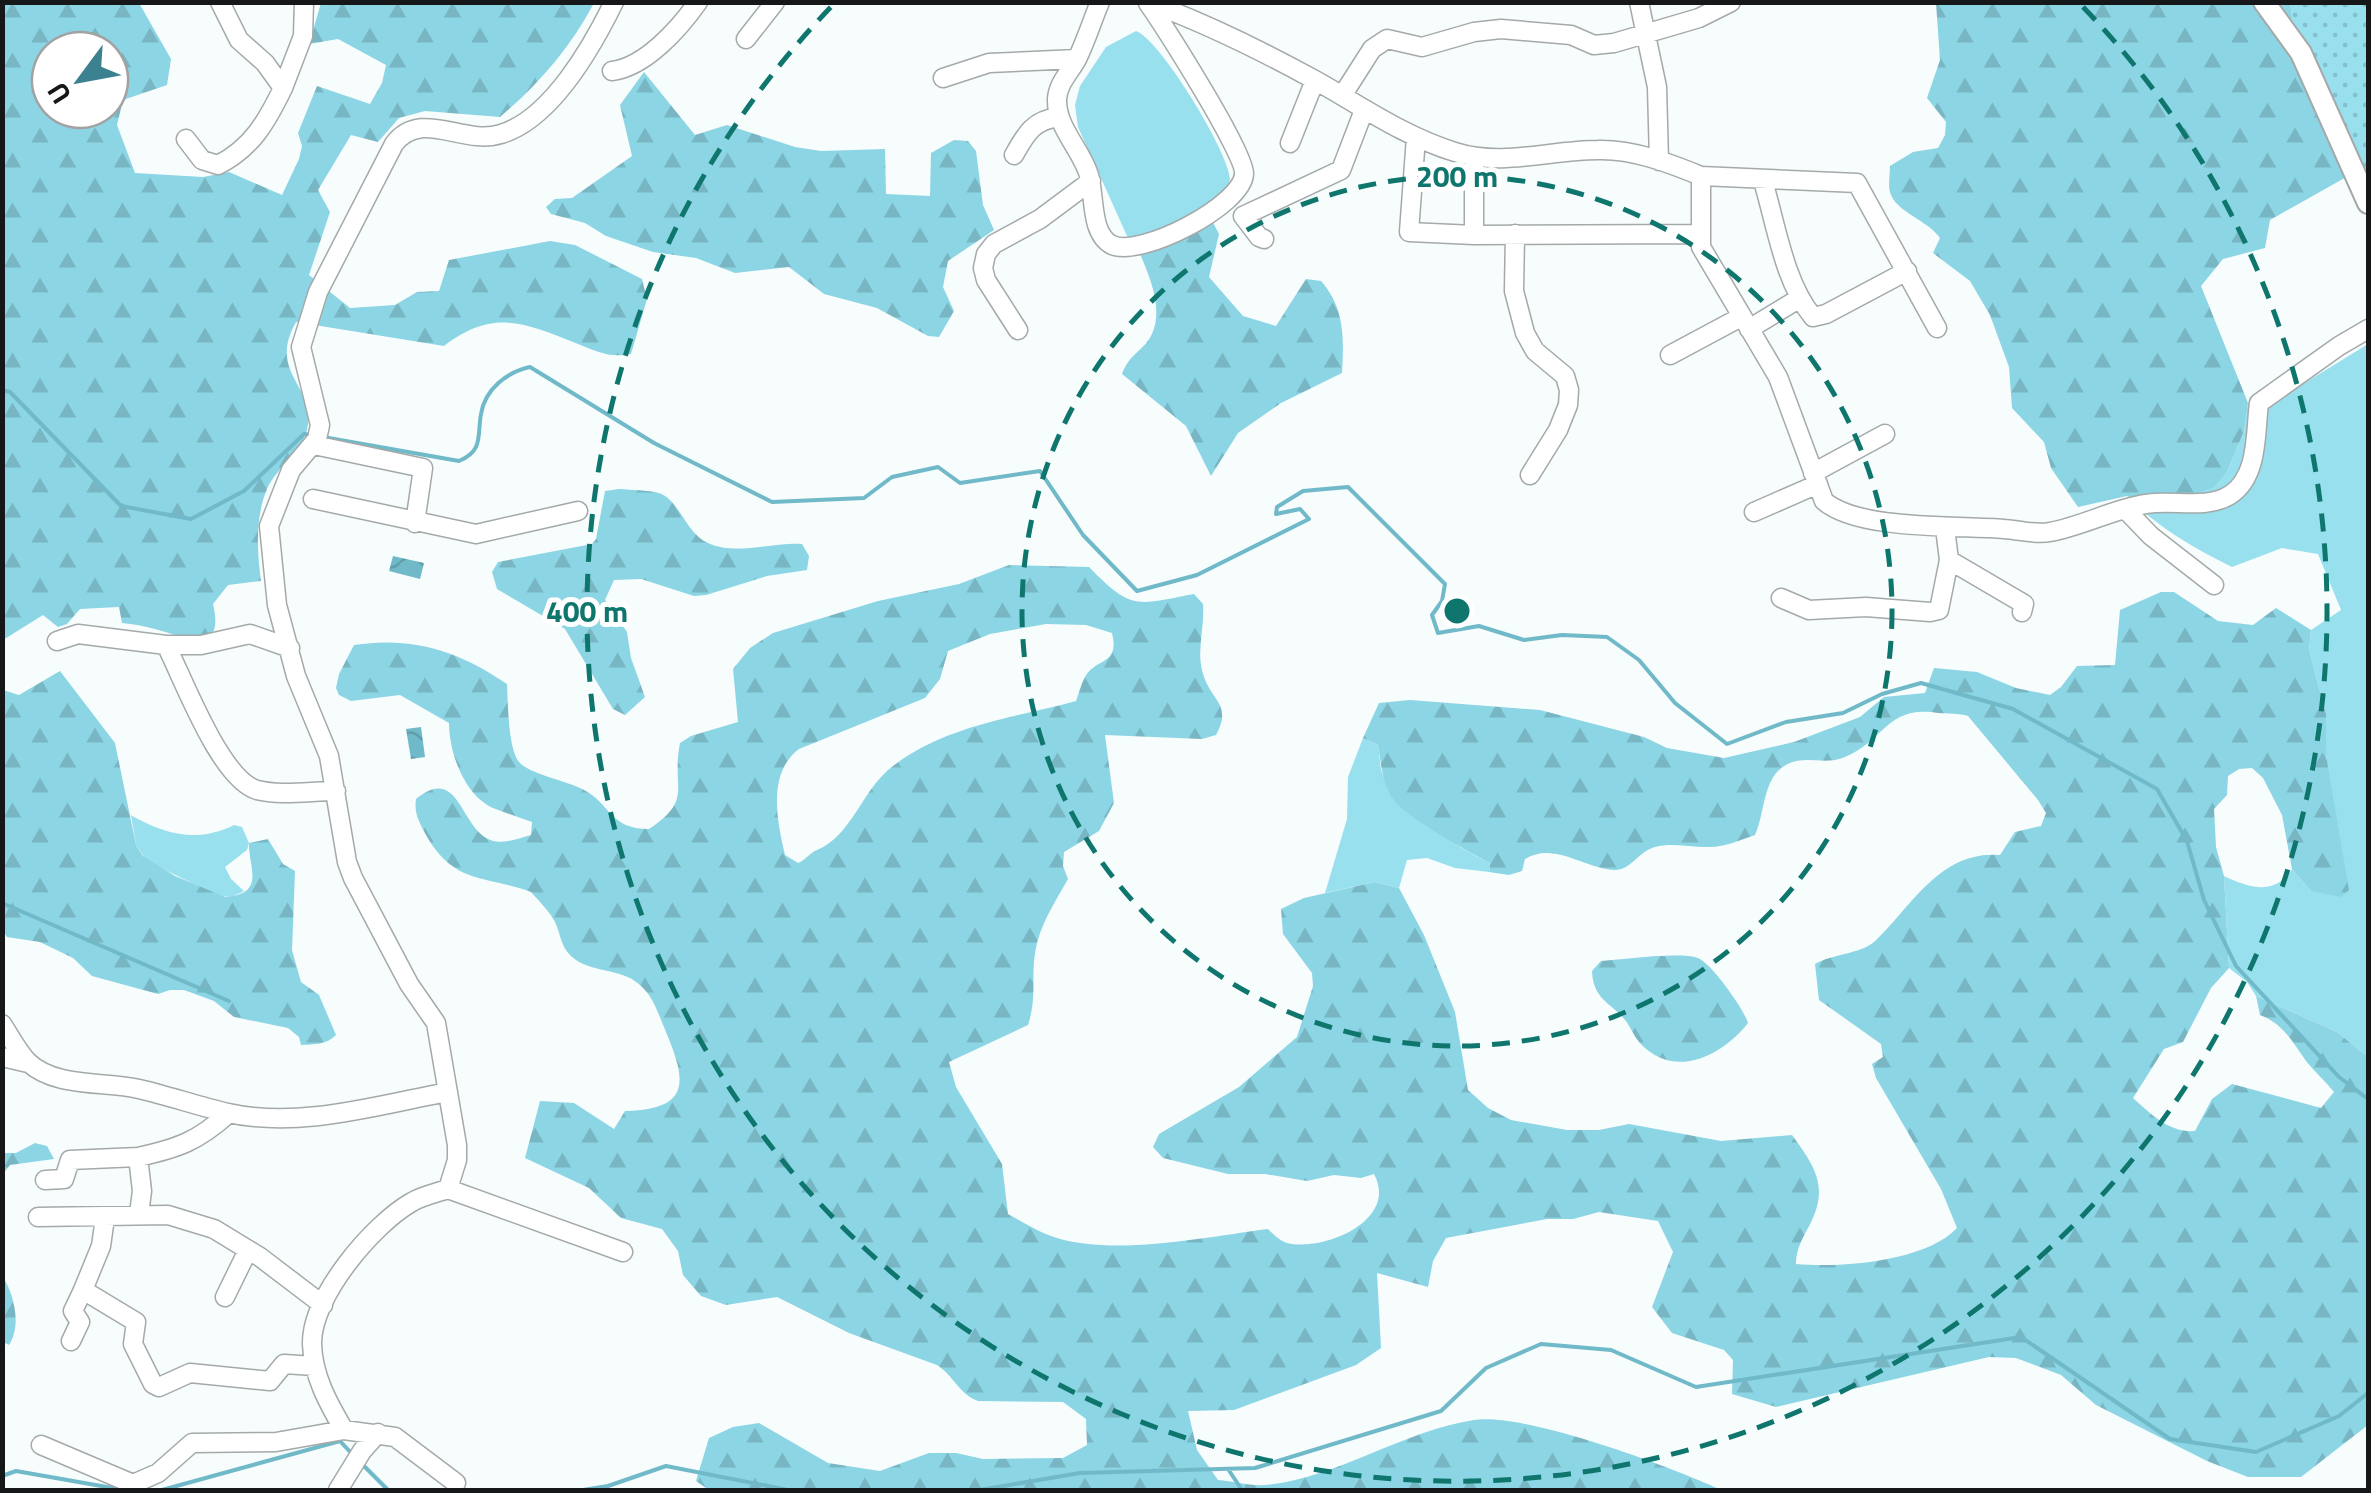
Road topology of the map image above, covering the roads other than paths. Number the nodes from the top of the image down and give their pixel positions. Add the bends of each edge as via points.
1 (220, 2) edge
2 (304, 2) edge
3 (614, 2) edge
4 (698, 2) edge
5 (775, 2) edge
6 (1100, 2) edge
7 (1148, 2) edge
8 (1638, 2) edge
9 (2264, 2) edge
10 (1728, 3) edge
11 (1648, 35) junction
12 (746, 39) dead end
13 (1077, 58) junction
14 (612, 71) dead end
15 (943, 78) dead end
16 (1315, 80) junction
17 (282, 88) junction
18 (1342, 96) junction
19 (1364, 110) junction
20 (1059, 117) junction
21 (1416, 137) junction
22 (186, 140) dead end
23 (1290, 143) dead end
24 (1014, 155) dead end
25 (1474, 157) junction
26 (1659, 161) junction
27 (1700, 176) junction
28 (1091, 180) junction
29 (1764, 181) junction
30 (1232, 196) junction
31 (2368, 203) edge
32 (1243, 216) junction
33 (1515, 234) junction
34 (1698, 234) junction
35 (1474, 235) junction
36 (1264, 238) dead end
37 (1907, 271) junction
38 (1800, 298) junction
39 (1745, 323) junction
40 (1937, 328) dead end
41 (2368, 329) edge
42 (1018, 330) dead end
43 (1670, 354) dead end
44 (1885, 434) dead end
45 (317, 436) junction
46 (1530, 475) dead end
47 (1815, 479) junction
48 (313, 499) dead end
49 (2125, 509) junction
50 (578, 510) dead end
51 (1754, 512) dead end
52 (415, 523) junction
53 (1945, 528) junction
54 (1949, 560) junction
55 (2214, 584) dead end
56 (1781, 598) dead end
57 (2022, 612) dead end
58 (57, 640) dead end
59 (166, 645) junction
60 (290, 648) junction
61 (336, 791) junction
62 (2, 1024) edge
63 (2, 1058) edge
64 (28, 1063) junction
65 (448, 1092) junction
66 (229, 1113) junction
67 (138, 1157) junction
68 (45, 1180) dead end
69 (448, 1189) junction
70 (139, 1214) junction
71 (38, 1217) dead end
72 (105, 1218) junction
73 (248, 1250) junction
74 (623, 1252) dead end
75 (83, 1290) junction
76 (225, 1297) dead end
77 (323, 1306) junction
78 (71, 1340) dead end
79 (314, 1366) junction
80 (344, 1430) junction
81 (378, 1433) junction
82 (41, 1444) dead end
83 (456, 1483) dead end
84 (338, 1490) edge

1 - 17 street via 239,40
2 - 17 street via 304,36
3 - 45 street via 586,52 533,118 487,138 417,126 394,144 318,292 301,347
4 - 14 street via 636,63
5 - 12 street
6 - 13 street
7 - 16 street
7 - 30 street via 1242,161 1242,184
8 - 11 street
9 - 31 street via 2301,53
10 - 11 street
11 - 18 street via 1594,45 1570,35 1501,30 1422,47 1388,39 1372,50
11 - 26 street via 1658,88
13 - 15 street via 989,63
13 - 20 street via 1059,89
16 - 18 street
16 - 23 street
17 - 22 street via 265,124 226,162 202,160
18 - 19 street
19 - 21 street
19 - 32 street via 1342,170
20 - 24 street via 1038,122
20 - 28 street
21 - 25 street
21 - 35 street via 1402,231
25 - 26 street via 1602,149
25 - 35 street
26 - 27 street
27 - 29 street
27 - 34 street
28 - 30 street via 1099,231 1126,249 1200,219
28 - 42 street via 986,254 986,280
29 - 37 street via 1857,183
29 - 38 street
30 - 32 street
32 - 36 street
33 - 34 street
33 - 35 street
33 - 46 street via 1514,291 1525,333 1535,352 1565,376 1569,390 1558,430
34 - 39 street
37 - 38 street via 1816,318
37 - 40 street
38 - 39 street
39 - 43 street
39 - 47 street via 1778,377
41 - 49 street via 2260,403 2250,468 2233,493
44 - 47 street
45 - 52 street via 423,468
45 - 60 street via 291,470 269,526 276,605
47 - 51 street
47 - 53 street via 1833,508
48 - 52 street
49 - 53 street via 2041,533
49 - 55 street
50 - 52 street via 476,534
53 - 54 street
54 - 56 street via 1939,610 1809,610
54 - 57 street via 2024,604
58 - 59 street via 78,634
59 - 60 street via 202,646 250,634
59 - 61 street via 237,779 267,792
60 - 61 street
61 - 65 street via 353,878 436,1023
62 - 64 street
63 - 64 street
64 - 66 street via 62,1078
65 - 66 street via 311,1116
65 - 69 street via 457,1145
66 - 67 street via 179,1148
67 - 68 street via 70,1160 64,1180
67 - 70 street
69 - 74 street
69 - 77 street via 394,1214 336,1278
70 - 72 street
70 - 73 street via 214,1229
71 - 72 street
72 - 75 street
73 - 76 street
73 - 77 street
75 - 78 street
75 - 79 street via 136,1322 133,1344 158,1387 190,1373 270,1381 284,1364
77 - 79 street via 312,1339
79 - 80 street
80 - 81 street
80 - 82 street via 276,1442 192,1443 134,1484
81 - 83 street via 395,1437
81 - 84 street

